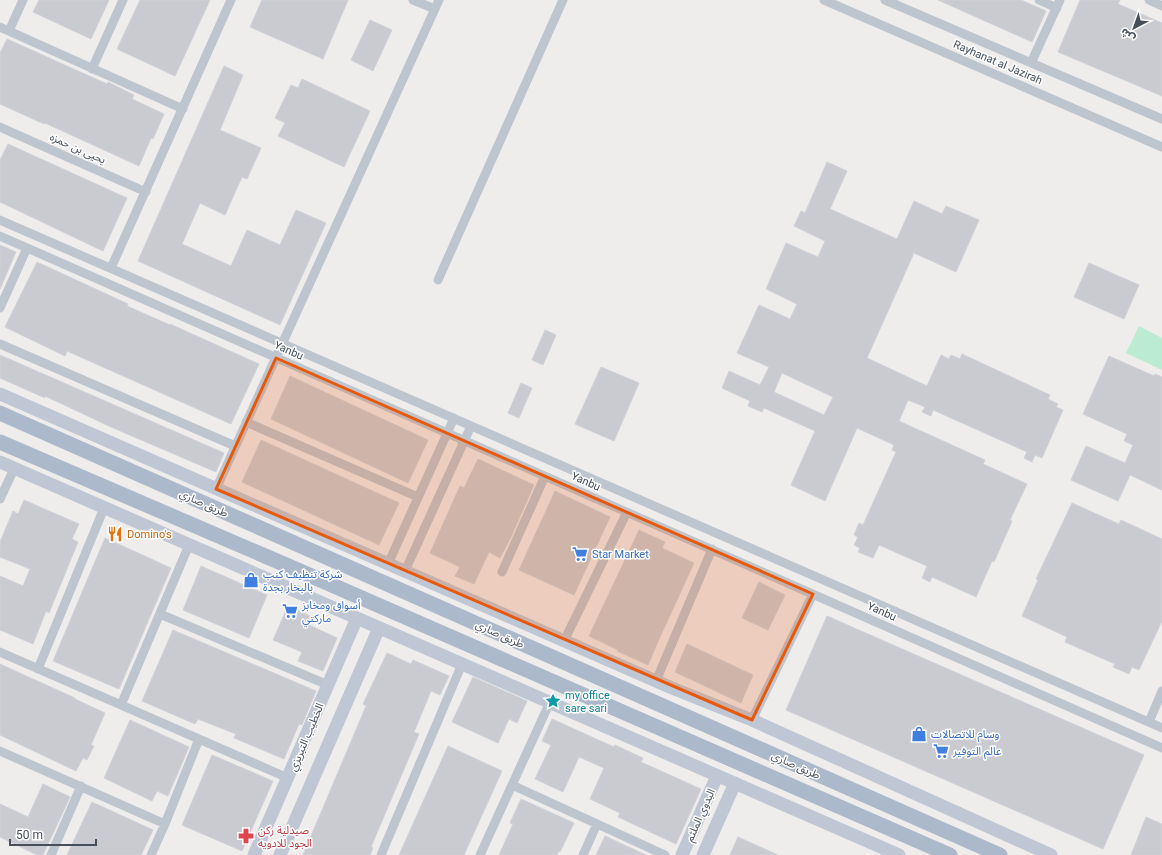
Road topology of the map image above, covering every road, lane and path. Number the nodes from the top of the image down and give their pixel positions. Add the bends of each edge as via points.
1 (23, 0) edge
2 (123, 0) edge
3 (231, 0) edge
4 (413, 0) edge
5 (439, 0) edge
6 (563, 0) edge
7 (824, 0) edge
8 (885, 0) edge
9 (1038, 0) edge
10 (1149, 0) edge
11 (1058, 4) edge
12 (1162, 6) edge
13 (435, 9) junction
14 (0, 27) edge
15 (9, 32) junction
16 (1032, 63) junction
17 (92, 69) junction
18 (183, 109) junction
19 (1162, 119) edge
20 (0, 127) edge
21 (1162, 147) edge
22 (146, 192) junction
23 (0, 220) edge
24 (0, 236) edge
25 (27, 248) junction
26 (111, 268) junction
27 (438, 280) dead end
28 (0, 308) edge
29 (282, 343) junction
30 (0, 344) edge
31 (276, 358) junction
32 (0, 394) edge
33 (0, 413) edge
34 (454, 418) junction
35 (246, 422) junction
36 (471, 426) junction
37 (447, 433) junction
38 (465, 441) junction
39 (0, 442) edge
40 (235, 446) junction
41 (0, 462) edge
42 (14, 469) junction
43 (545, 476) junction
44 (216, 489) junction
45 (418, 497) junction
46 (0, 500) edge
47 (104, 508) junction
48 (627, 512) junction
49 (189, 545) junction
50 (712, 549) junction
51 (388, 564) junction
52 (405, 571) junction
53 (502, 572) dead end
54 (813, 594) junction
55 (160, 614) junction
56 (357, 618) junction
57 (379, 628) junction
58 (564, 641) junction
59 (0, 652) edge
60 (462, 664) junction
61 (38, 669) junction
62 (656, 681) junction
63 (328, 685) junction
64 (1162, 691) edge
65 (550, 702) junction
66 (121, 705) junction
67 (752, 720) junction
68 (1149, 722) junction
69 (1162, 728) edge
70 (199, 739) junction
71 (1162, 748) edge
72 (0, 751) edge
73 (718, 776) junction
74 (288, 778) junction
75 (735, 783) junction
76 (512, 785) junction
77 (80, 786) junction
78 (165, 824) junction
79 (597, 824) junction
80 (51, 855) edge
81 (151, 855) edge
82 (254, 855) edge
83 (280, 855) edge
84 (382, 855) edge
85 (480, 855) edge
86 (583, 855) edge
87 (665, 855) edge
88 (682, 855) edge
89 (703, 855) edge
90 (899, 855) edge
91 (950, 855) edge
92 (1000, 855) edge
93 (1052, 855) edge

1 - 15 street
2 - 17 street
3 - 18 street
4 - 13 street
5 - 13 street
6 - 27 street
7 - 21 street, Rayhanat al Jazirah
8 - 16 street, Rayhanat al Jazirah
9 - 11 street
10 - 12 street
11 - 16 street
13 - 29 street
14 - 15 street
15 - 17 street
16 - 19 street, Rayhanat al Jazirah
17 - 18 street
18 - 22 street
20 - 22 street, يحيى بن حمزه
22 - 26 street
23 - 26 street, Yanbu
24 - 25 street, Yanbu
25 - 28 street
25 - 31 street, Yanbu
26 - 29 street, Yanbu
29 - 31 street
29 - 34 street, Yanbu
30 - 40 street
31 - 35 street
31 - 37 street, Yanbu
32 - 44 main road
33 - 92 main road, طريق صاري
34 - 36 street, Yanbu
34 - 37 street
35 - 40 street
35 - 45 street
36 - 38 street
36 - 68 street, Yanbu
37 - 38 street, Yanbu
37 - 45 street
38 - 43 street, Yanbu
38 - 52 street
39 - 91 main road, طريق صاري
40 - 44 street
41 - 42 main road
42 - 46 street
42 - 47 main road
43 - 48 street, Yanbu
43 - 53 street
44 - 51 main road
45 - 51 street
47 - 49 main road
47 - 61 street
48 - 50 street, Yanbu
48 - 58 street
49 - 55 street
49 - 56 main road
50 - 54 street, Yanbu
50 - 62 street
51 - 52 main road
52 - 58 main road
54 - 67 street
54 - 71 street, Yanbu
55 - 63 street
55 - 66 street
56 - 57 main road
56 - 63 main road, الخطيب التبريزي
57 - 60 main road
57 - 83 main road, الخطيب التبريزي
58 - 62 main road
59 - 61 street
60 - 65 main road
60 - 84 street
61 - 66 street
62 - 67 main road
63 - 74 main road, الخطيب التبريزي
64 - 68 street
65 - 73 main road
65 - 76 street
66 - 70 street
67 - 93 main road
68 - 69 street, Yanbu
70 - 74 street
70 - 78 street
72 - 77 street
73 - 75 main road
73 - 88 main road, البدوي الملثم
74 - 82 main road, الخطيب التبريزي
75 - 89 main road, البدوي الملثم
75 - 90 main road
76 - 79 street
76 - 85 street
77 - 78 street
77 - 80 street
78 - 81 street
79 - 86 street
79 - 87 street

